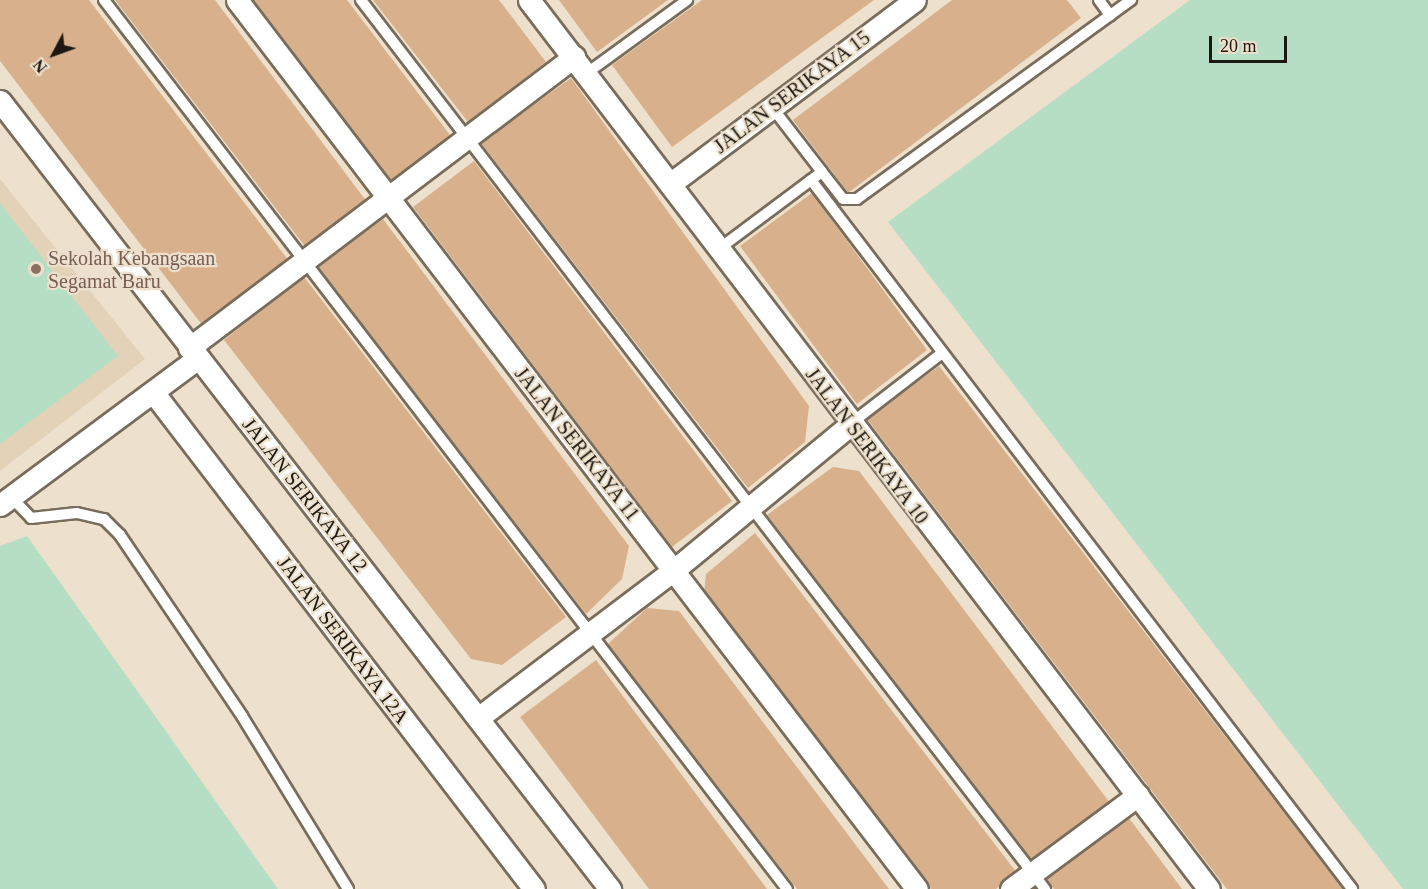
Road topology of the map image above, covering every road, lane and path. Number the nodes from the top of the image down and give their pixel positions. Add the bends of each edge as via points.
1 (104, 0) edge
2 (237, 0) edge
3 (361, 0) edge
4 (529, 0) edge
5 (687, 0) edge
6 (915, 0) edge
7 (1099, 0) edge
8 (1131, 0) edge
9 (1110, 15) junction
10 (580, 65) junction
11 (0, 101) edge
12 (771, 106) junction
13 (468, 137) junction
14 (822, 172) junction
15 (811, 180) junction
16 (670, 184) junction
17 (388, 199) junction
18 (720, 248) junction
19 (305, 261) junction
20 (194, 353) junction
21 (941, 354) junction
22 (153, 392) junction
23 (850, 424) junction
24 (6, 501) edge
25 (750, 508) junction
26 (674, 570) junction
27 (590, 634) junction
28 (478, 718) junction
29 (1138, 795) junction
30 (1038, 881) edge
31 (348, 889) edge
32 (534, 889) edge
33 (610, 889) edge
34 (787, 889) edge
35 (917, 889) edge
36 (1011, 889) edge
37 (1209, 889) edge
38 (1352, 889) edge

1 - 19 lane
2 - 17 street, JALAN SERIKAYA 11
3 - 13 lane
4 - 10 street, JALAN SERIKAYA 10
5 - 10 lane
6 - 12 street, JALAN SERIKAYA 15
7 - 9 lane
8 - 9 lane
9 - 14 lane via 856,200 843,199
10 - 13 street
10 - 16 street, JALAN SERIKAYA 10
11 - 20 street, JALAN SERIKAYA 12
12 - 14 lane
12 - 16 street, JALAN SERIKAYA 15
13 - 17 street
13 - 25 lane
14 - 15 lane
15 - 18 lane
15 - 21 lane
16 - 18 street, JALAN SERIKAYA 10
17 - 19 street
17 - 26 street, JALAN SERIKAYA 11
18 - 23 street, JALAN SERIKAYA 10
19 - 20 street
19 - 27 lane
20 - 22 street
20 - 28 street, JALAN SERIKAYA 12
21 - 23 lane
21 - 38 lane
22 - 24 street
22 - 32 street, JALAN SERIKAYA 12A
23 - 25 street
23 - 29 street, JALAN SERIKAYA 10
24 - 31 lane via 31,518 77,513 104,519 120,535 219,680
25 - 26 street
25 - 30 lane
26 - 27 street
26 - 35 street, JALAN SERIKAYA 11
27 - 28 street
27 - 34 lane
28 - 33 street, JALAN SERIKAYA 12
29 - 30 street
29 - 37 street, JALAN SERIKAYA 10
30 - 36 street

